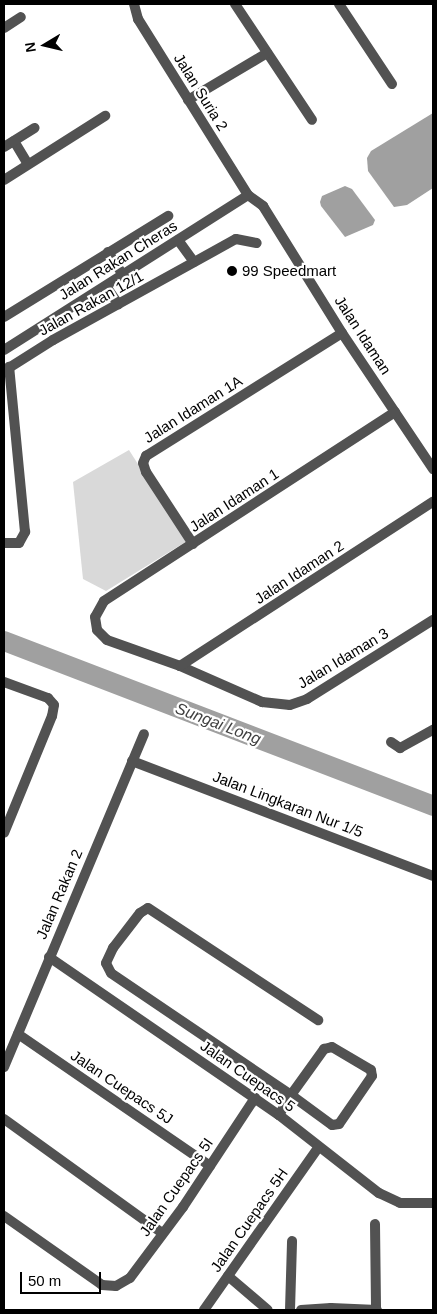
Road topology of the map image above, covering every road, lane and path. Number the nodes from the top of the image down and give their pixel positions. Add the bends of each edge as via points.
1 (134, 4) edge
2 (236, 4) edge
3 (339, 4) edge
4 (21, 17) dead end
5 (4, 28) edge
6 (267, 52) junction
7 (392, 84) dead end
8 (188, 100) junction
9 (105, 116) dead end
10 (312, 120) dead end
11 (34, 128) dead end
12 (14, 141) junction
13 (4, 147) edge
14 (28, 164) junction
15 (4, 180) edge
16 (248, 195) junction
17 (168, 216) dead end
18 (178, 240) junction
19 (257, 243) dead end
20 (108, 252) junction
21 (194, 262) junction
22 (123, 275) junction
23 (106, 286) junction
24 (118, 304) junction
25 (4, 317) edge
26 (342, 332) junction
27 (4, 350) edge
28 (6, 369) edge
29 (395, 412) junction
30 (433, 469) edge
31 (433, 502) edge
32 (4, 543) edge
33 (193, 544) junction
34 (95, 617) joint
35 (433, 620) edge
36 (180, 666) junction
37 (4, 682) edge
38 (433, 730) edge
39 (144, 734) dead end
40 (391, 742) dead end
41 (132, 761) junction
42 (4, 833) edge
43 (433, 876) edge
44 (48, 957) junction
45 (318, 1020) dead end
46 (18, 1034) junction
47 (4, 1067) edge
48 (291, 1096) junction
49 (255, 1098) junction
50 (278, 1115) junction
51 (4, 1119) edge
52 (318, 1148) junction
53 (210, 1166) junction
54 (433, 1203) edge
55 (4, 1216) edge
56 (375, 1224) dead end
57 (162, 1233) junction
58 (292, 1241) dead end
59 (228, 1276) junction
60 (331, 1309) edge
61 (204, 1310) edge
62 (268, 1310) edge
63 (290, 1310) edge
64 (301, 1310) edge
65 (377, 1310) edge

1 - 8 street, Jalan Suria 2 via 138,18
2 - 6 street
3 - 7 street
4 - 5 street
6 - 8 street
6 - 10 street
8 - 16 street, Jalan Suria 2
9 - 14 street
11 - 12 street
12 - 13 street
12 - 14 street
14 - 15 street
16 - 18 street, Jalan Rakan Cheras
16 - 26 street, Jalan Idaman via 263,206
17 - 20 street
18 - 21 street
18 - 22 street, Jalan Rakan Cheras
19 - 21 street, Jalan Rakan 12/1 via 236,239
20 - 22 street
20 - 25 street
21 - 24 street, Jalan Rakan 12/1
22 - 23 street, Jalan Rakan Cheras
23 - 24 street
23 - 27 street, Jalan Rakan Cheras
24 - 28 street, Jalan Rakan 12/1
26 - 29 street, Jalan Idaman
26 - 33 street, Jalan Idaman 1A via 146,456 143,463 146,472
28 - 32 street via 25,532 19,543
29 - 30 street, Jalan Idaman
29 - 33 street, Jalan Idaman 1
31 - 36 street, Jalan Idaman 2
33 - 34 street, Jalan Idaman 1 via 104,601
34 - 36 street, Jalan Idaman 3 via 97,630 107,640
35 - 36 street, Jalan Idaman 3 via 307,699 290,705 262,702
37 - 42 street via 48,698 54,705
38 - 40 street via 400,748
39 - 41 street, Jalan Rakan 2
41 - 43 street, Jalan Lingkaran Nur 1/5
41 - 44 street, Jalan Rakan 2
44 - 46 street, Jalan Rakan 2
44 - 49 street, Jalan Cuepacs 5
45 - 48 street via 148,908 140,913 113,948 106,963 111,973
46 - 47 street, Jalan Rakan 2
46 - 53 street, Jalan Cuepacs 5J
48 - 48 street via 324,1049 332,1046 371,1070 372,1076 339,1124 332,1125
48 - 50 street
49 - 50 street, Jalan Cuepacs 5
49 - 53 street, Jalan Cuepacs 5I
50 - 52 street, Jalan Cuepacs 5
51 - 57 street
52 - 54 street, Jalan Cuepacs 5 via 379,1193 400,1203
52 - 59 street, Jalan Cuepacs 5H
53 - 57 street, Jalan Cuepacs 5I via 183,1208
55 - 57 street, Jalan Cuepacs 5I via 102,1284 116,1286 130,1278
56 - 65 street
58 - 63 street
59 - 61 street, Jalan Cuepacs 5H
59 - 62 street
60 - 64 street
60 - 65 street

